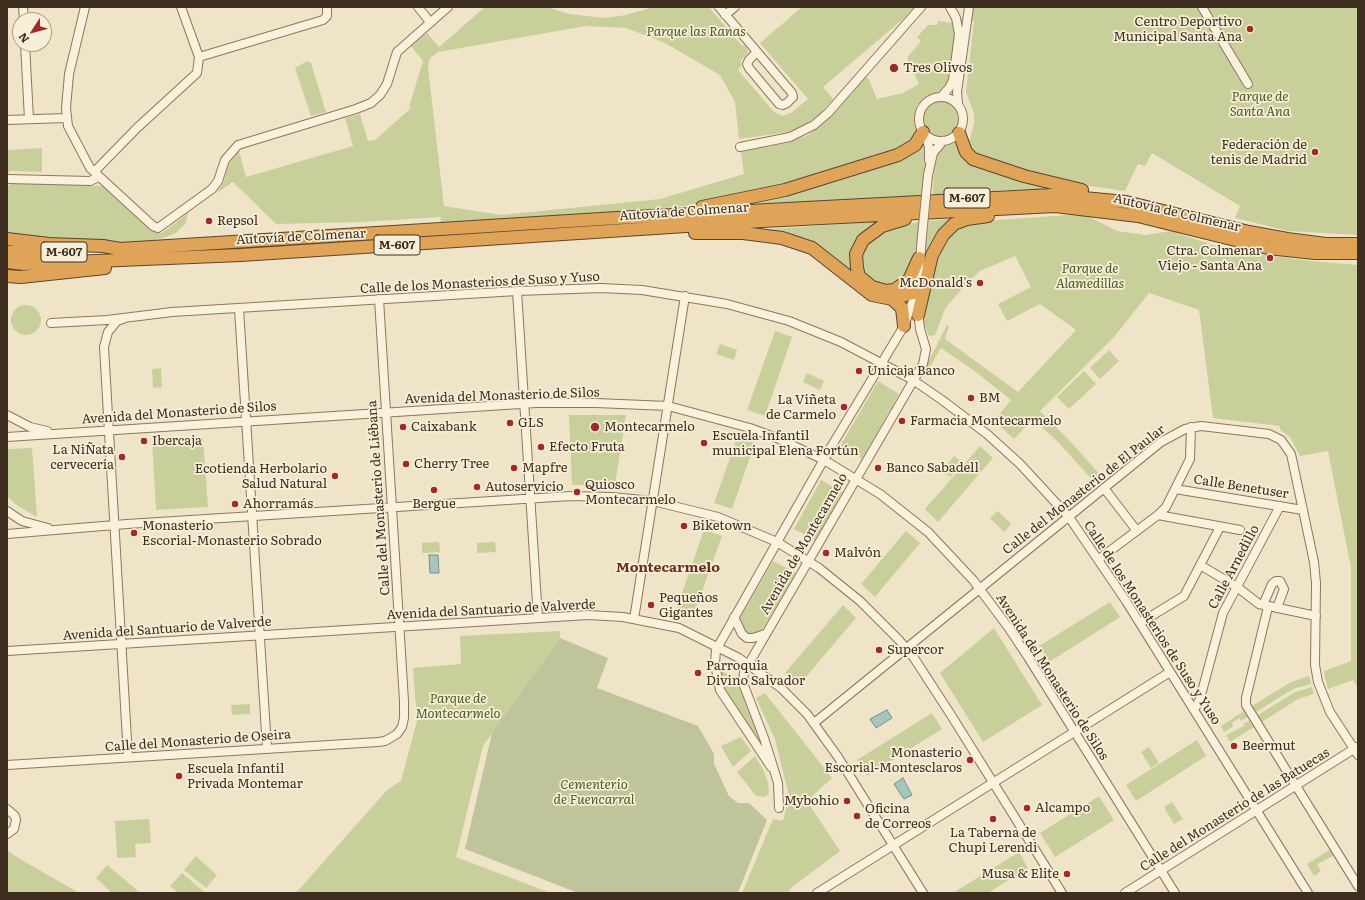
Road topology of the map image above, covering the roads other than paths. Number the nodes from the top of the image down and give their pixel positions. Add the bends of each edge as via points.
1 (85, 7) edge
2 (181, 7) edge
3 (327, 7) edge
4 (418, 7) edge
5 (448, 7) edge
6 (719, 7) edge
7 (734, 7) edge
8 (921, 7) edge
9 (950, 7) edge
10 (969, 7) edge
11 (1202, 7) edge
12 (725, 15) junction
13 (430, 22) junction
14 (26, 52) edge
15 (757, 52) junction
16 (199, 57) junction
17 (1248, 84) dead end
18 (959, 88) junction
19 (942, 96) junction
20 (958, 103) junction
21 (66, 118) junction
22 (30, 119) junction
23 (7, 120) edge
24 (924, 133) junction
25 (960, 138) junction
26 (943, 141) junction
27 (740, 147) dead end
28 (930, 163) junction
29 (96, 174) junction
30 (8, 179) edge
31 (1120, 201) junction
32 (1055, 206) junction
33 (961, 210) junction
34 (617, 218) junction
35 (554, 235) junction
36 (7, 239) edge
37 (1358, 240) edge
38 (1312, 243) junction
39 (1358, 244) edge
40 (120, 249) junction
41 (7, 252) edge
42 (1358, 253) edge
43 (1335, 254) junction
44 (241, 255) junction
45 (919, 258) junction
46 (1358, 258) edge
47 (7, 262) edge
48 (7, 276) edge
49 (517, 291) junction
50 (916, 292) junction
51 (685, 296) junction
52 (379, 299) junction
53 (892, 300) junction
54 (239, 309) junction
55 (918, 315) junction
56 (129, 316) junction
57 (51, 323) dead end
58 (904, 326) junction
59 (883, 363) junction
60 (913, 380) junction
61 (524, 405) junction
62 (668, 406) junction
63 (386, 413) junction
64 (7, 415) edge
65 (245, 421) junction
66 (1192, 427) junction
67 (108, 430) junction
68 (64, 433) junction
69 (7, 437) edge
70 (824, 460) junction
71 (856, 479) junction
72 (1104, 488) junction
73 (1175, 489) junction
74 (530, 498) junction
75 (653, 502) junction
76 (1280, 506) junction
77 (392, 508) junction
78 (1303, 510) junction
79 (7, 511) edge
80 (1158, 515) junction
81 (252, 516) junction
82 (1069, 517) junction
83 (114, 525) junction
84 (1220, 527) junction
85 (56, 530) junction
86 (1240, 530) dead end
87 (1137, 531) junction
88 (7, 534) edge
89 (777, 542) junction
90 (1099, 559) junction
91 (808, 561) junction
92 (1200, 565) junction
93 (1237, 587) junction
94 (980, 589) junction
95 (1265, 606) junction
96 (1277, 608) junction
97 (1316, 616) junction
98 (734, 617) junction
99 (538, 618) junction
100 (634, 619) junction
101 (1140, 623) junction
102 (400, 627) junction
103 (765, 634) junction
104 (260, 635) junction
105 (121, 643) junction
106 (718, 646) junction
107 (907, 649) junction
108 (7, 651) edge
109 (748, 663) junction
110 (1170, 672) junction
111 (1194, 710) junction
112 (814, 723) junction
113 (1075, 731) junction
114 (390, 738) joint
115 (267, 748) junction
116 (1357, 750) edge
117 (128, 757) junction
118 (7, 765) edge
119 (775, 773) junction
120 (993, 782) junction
121 (1295, 786) junction
122 (779, 808) dead end
123 (7, 809) edge
124 (1257, 811) junction
125 (7, 834) edge
126 (892, 845) junction
127 (1160, 871) junction
128 (1358, 886) edge
129 (817, 893) edge
130 (922, 893) edge
131 (1062, 893) edge
132 (1125, 893) edge
133 (1174, 893) edge
134 (1308, 893) edge

1 - 21 street via 69,74
2 - 16 street
3 - 16 street via 327,16 323,20
4 - 13 street
5 - 13 street
6 - 12 street
7 - 12 street
8 - 27 street via 828,113 814,125 790,137
9 - 19 street via 956,18 959,34 953,80
10 - 18 street
11 - 17 street
12 - 15 street
13 - 29 street via 397,52 387,84 371,103 238,145 224,160 218,181 212,189 158,228
14 - 22 street
15 - 15 street via 749,60 749,68 779,104 787,103 793,98 792,93
16 - 29 street via 197,73 192,80 137,128
18 - 20 street
18 - 25 street via 969,118
19 - 20 street
19 - 24 street via 930,99 921,108 919,120
20 - 25 street via 964,118
21 - 22 street
21 - 29 street via 70,132
22 - 23 street
24 - 26 street via 931,139
24 - 28 street via 929,147
24 - 34 highway via 915,146 898,155 785,190 715,205
25 - 26 street
25 - 31 highway via 966,152 973,159 1024,176
26 - 28 street
28 - 45 street, Avenida de Montecarmelo, bridge
29 - 30 street via 90,181
31 - 34 highway, Autovía de Colmenar / M-607 via 1072,196 1029,196
31 - 38 highway, Autovía de Colmenar / M-607 via 1249,232
32 - 33 highway, Autovía de Colmenar / M-607
32 - 43 highway, Autovía de Colmenar / M-607 via 1138,216 1268,248
32 - 55 highway via 1035,212 966,219 954,224 943,235 932,255
33 - 35 highway, Autovía de Colmenar / M-607
33 - 45 highway via 899,220 882,226 863,240 855,262 859,276 864,282 886,291 894,290 908,280
34 - 40 highway, Autovía de Colmenar / M-607
35 - 44 highway, Autovía de Colmenar / M-607
35 - 53 highway via 604,237 743,233 782,238 812,248 872,295
36 - 40 highway
37 - 38 highway, M-607
38 - 39 highway, Autovía de Colmenar / M-607
40 - 41 highway, M-607
42 - 43 highway, Autovía de Colmenar / M-607
43 - 46 highway, M-607
44 - 47 highway, Autovía de Colmenar / M-607 via 24,264
44 - 48 highway via 22,277
45 - 50 street, Avenida de Montecarmelo
49 - 51 street, Calle de los Monasterios de Suso y Yuso via 600,288
49 - 52 street, Calle de los Monasterios de Suso y Yuso
49 - 61 street
50 - 53 highway
50 - 55 street, Avenida de Montecarmelo
50 - 58 street, Avenida de Montecarmelo
51 - 59 street, Calle de los Monasterios de Suso y Yuso via 789,321 841,342
51 - 62 street
52 - 54 street, Calle de los Monasterios de Suso y Yuso
52 - 63 street, Calle del Monasterio de Liébana
53 - 58 highway via 902,308
54 - 56 street, Calle de los Monasterios de Suso y Yuso
54 - 65 street
55 - 60 street, Avenida de Montecarmelo via 926,353 923,364
56 - 57 street, Calle de los Monasterios de Suso y Yuso via 107,320
56 - 67 street via 118,321 108,332 104,347
58 - 59 street, Avenida de Montecarmelo
59 - 60 street, Calle de los Monasterios de Suso y Yuso
59 - 70 street, Avenida de Montecarmelo
60 - 71 street, Avenida de Montecarmelo
60 - 82 street, Calle de los Monasterios de Suso y Yuso via 987,434 1020,464
61 - 62 street, Avenida del Monasterio de Silos via 596,403
61 - 63 street, Avenida del Monasterio de Silos
61 - 74 street
62 - 70 street, Avenida del Monasterio de Silos via 750,428
62 - 75 street
63 - 65 street, Avenida del Monasterio de Silos
63 - 77 street, Calle del Monasterio de Liébana
64 - 68 street, Avenida del Monasterio de Silos via 30,427
65 - 67 street, Avenida del Monasterio de Silos
65 - 81 street
66 - 72 street, Calle del Monasterio de El Paular via 1161,442
66 - 73 street via 1190,459
66 - 78 street, Calle del Monasterio de El Paular via 1212,426 1262,432 1281,440 1294,460
67 - 68 street, Avenida del Monasterio de Silos
67 - 83 street
68 - 69 street, Avenida del Monasterio de Silos
70 - 71 street, Avenida del Monasterio de Silos
70 - 89 street, Avenida de Montecarmelo
71 - 91 street, Avenida de Montecarmelo
71 - 94 street, Avenida del Monasterio de Silos via 880,494 928,532
72 - 82 street, Calle del Monasterio de El Paular
72 - 87 street
73 - 76 street, Calle Benetuser
73 - 80 street via 1166,507
74 - 75 street via 611,497
74 - 77 street
74 - 99 street
75 - 89 street via 718,517
75 - 100 street
76 - 78 street, Calle Benetuser
76 - 93 street, Calle Arnedillo
77 - 81 street
77 - 102 street, Calle del Monasterio de Liébana
78 - 97 street, Calle del Monasterio de El Paular via 1314,562
79 - 85 street via 31,524
80 - 84 street
80 - 87 street
81 - 83 street
81 - 104 street
82 - 90 street, Calle de los Monasterios de Suso y Yuso
82 - 94 street, Calle del Monasterio de El Paular
83 - 85 street
83 - 105 street
84 - 86 street
84 - 92 street
85 - 88 street
87 - 90 street
89 - 91 street
89 - 98 street, Avenida de Montecarmelo
90 - 101 street, Calle de los Monasterios de Suso y Yuso
91 - 103 street, Avenida de Montecarmelo
91 - 107 street via 860,601
92 - 93 street
92 - 101 street via 1184,596
93 - 95 street
93 - 111 street, Calle Arnedillo via 1222,613 1200,699
94 - 107 street, Calle del Monasterio de El Paular
94 - 113 street, Avenida del Monasterio de Silos via 1008,626
95 - 96 street
95 - 96 street via 1272,584 1280,581 1284,589
95 - 121 street via 1245,702
96 - 97 street
97 - 116 street, Calle del Monasterio de El Paular via 1315,665 1318,682 1327,705
98 - 103 street, Avenida de Montecarmelo via 742,634 748,638
98 - 106 street, Avenida de Montecarmelo
99 - 100 street, Avenida del Santuario de Valverde via 588,615
99 - 102 street, Avenida del Santuario de Valverde
100 - 106 street, Avenida del Santuario de Valverde via 679,628
101 - 110 street, Calle de los Monasterios de Suso y Yuso
102 - 104 street, Avenida del Santuario de Valverde
102 - 114 street, Calle del Monasterio de Liébana via 404,718 402,727
103 - 109 street, Avenida de Montecarmelo
104 - 105 street, Avenida del Santuario de Valverde
104 - 115 street
105 - 108 street, Avenida del Santuario de Valverde
105 - 117 street
106 - 109 street, Avenida del Santuario de Valverde
106 - 119 street via 715,664 720,690
107 - 112 street, Calle del Monasterio de El Paular
107 - 120 street
109 - 112 street, Avenida del Santuario de Valverde via 781,688
109 - 119 street, Avenida de Montecarmelo via 743,683
110 - 111 street, Calle de los Monasterios de Suso y Yuso
110 - 113 street
111 - 124 street, Calle de los Monasterios de Suso y Yuso
112 - 126 street, Avenida del Santuario de Valverde
113 - 120 street
113 - 127 street, Avenida del Monasterio de Silos
114 - 115 street, Calle del Monasterio de Oseira via 378,742
115 - 117 street, Calle del Monasterio de Oseira
116 - 121 street, Calle del Monasterio de las Batuecas
117 - 118 street, Calle del Monasterio de Oseira
119 - 122 street, Avenida de Montecarmelo
120 - 126 street
120 - 131 street
121 - 124 street, Calle del Monasterio de las Batuecas
121 - 128 street
123 - 125 street via 16,820 14,829
124 - 127 street, Calle del Monasterio de las Batuecas
124 - 134 street, Calle de los Monasterios de Suso y Yuso
126 - 129 street
126 - 130 street, Avenida del Santuario de Valverde
127 - 132 street, Calle del Monasterio de las Batuecas
127 - 133 street, Avenida del Monasterio de Silos

